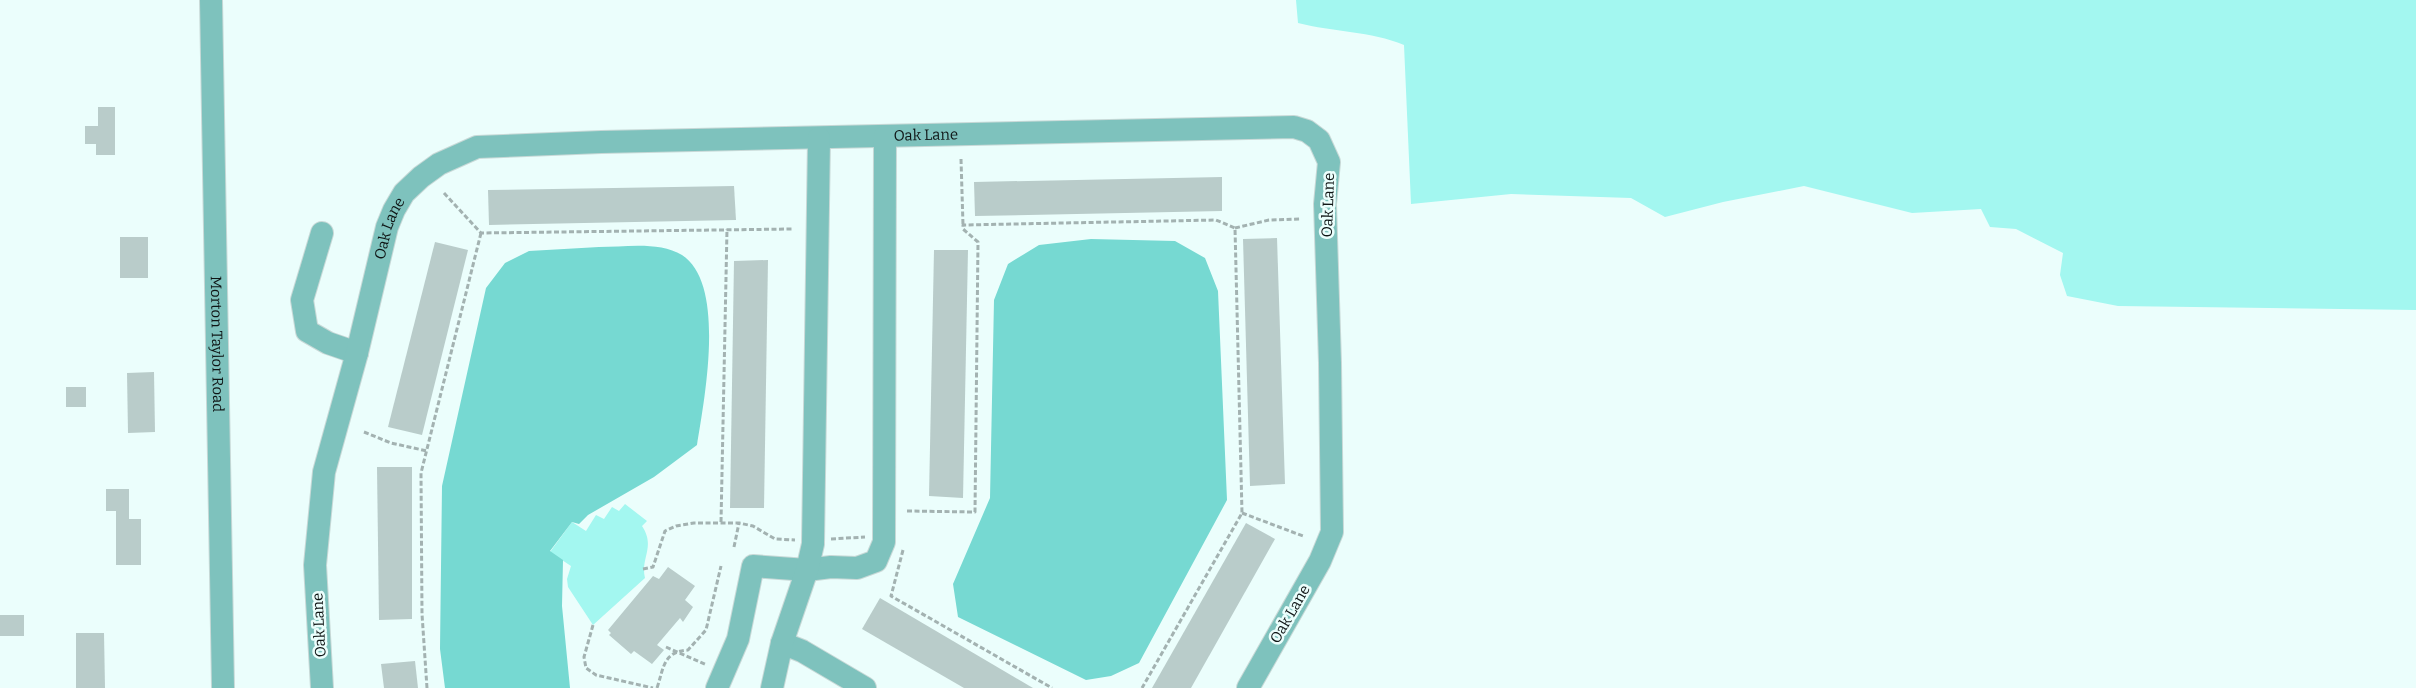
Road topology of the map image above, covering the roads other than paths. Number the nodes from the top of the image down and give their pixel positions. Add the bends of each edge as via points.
1 (211, 0) edge
2 (886, 137) junction
3 (819, 138) junction
4 (322, 233) dead end
5 (357, 353) junction
6 (807, 570) junction
7 (782, 643) junction
8 (711, 681) edge
9 (223, 688) edge
10 (322, 688) edge
11 (772, 688) edge
12 (865, 688) edge
13 (1248, 688) edge

1 - 9 street, Morton Taylor Road
2 - 3 street, Oak Lane
2 - 6 street, Oak Lane via 884,542 876,561 867,566
2 - 13 street, Oak Lane via 1294,127 1308,131 1322,144 1329,162 1325,204 1332,532 1320,561
3 - 5 street, Oak Lane via 477,147 458,155 420,177 404,193 394,210 387,227
3 - 6 street via 813,544
4 - 5 street via 302,300 307,331
5 - 10 street, Oak Lane via 324,481 315,565
6 - 7 street
6 - 8 street, Oak Lane via 753,566 738,640
7 - 11 street
7 - 12 street

